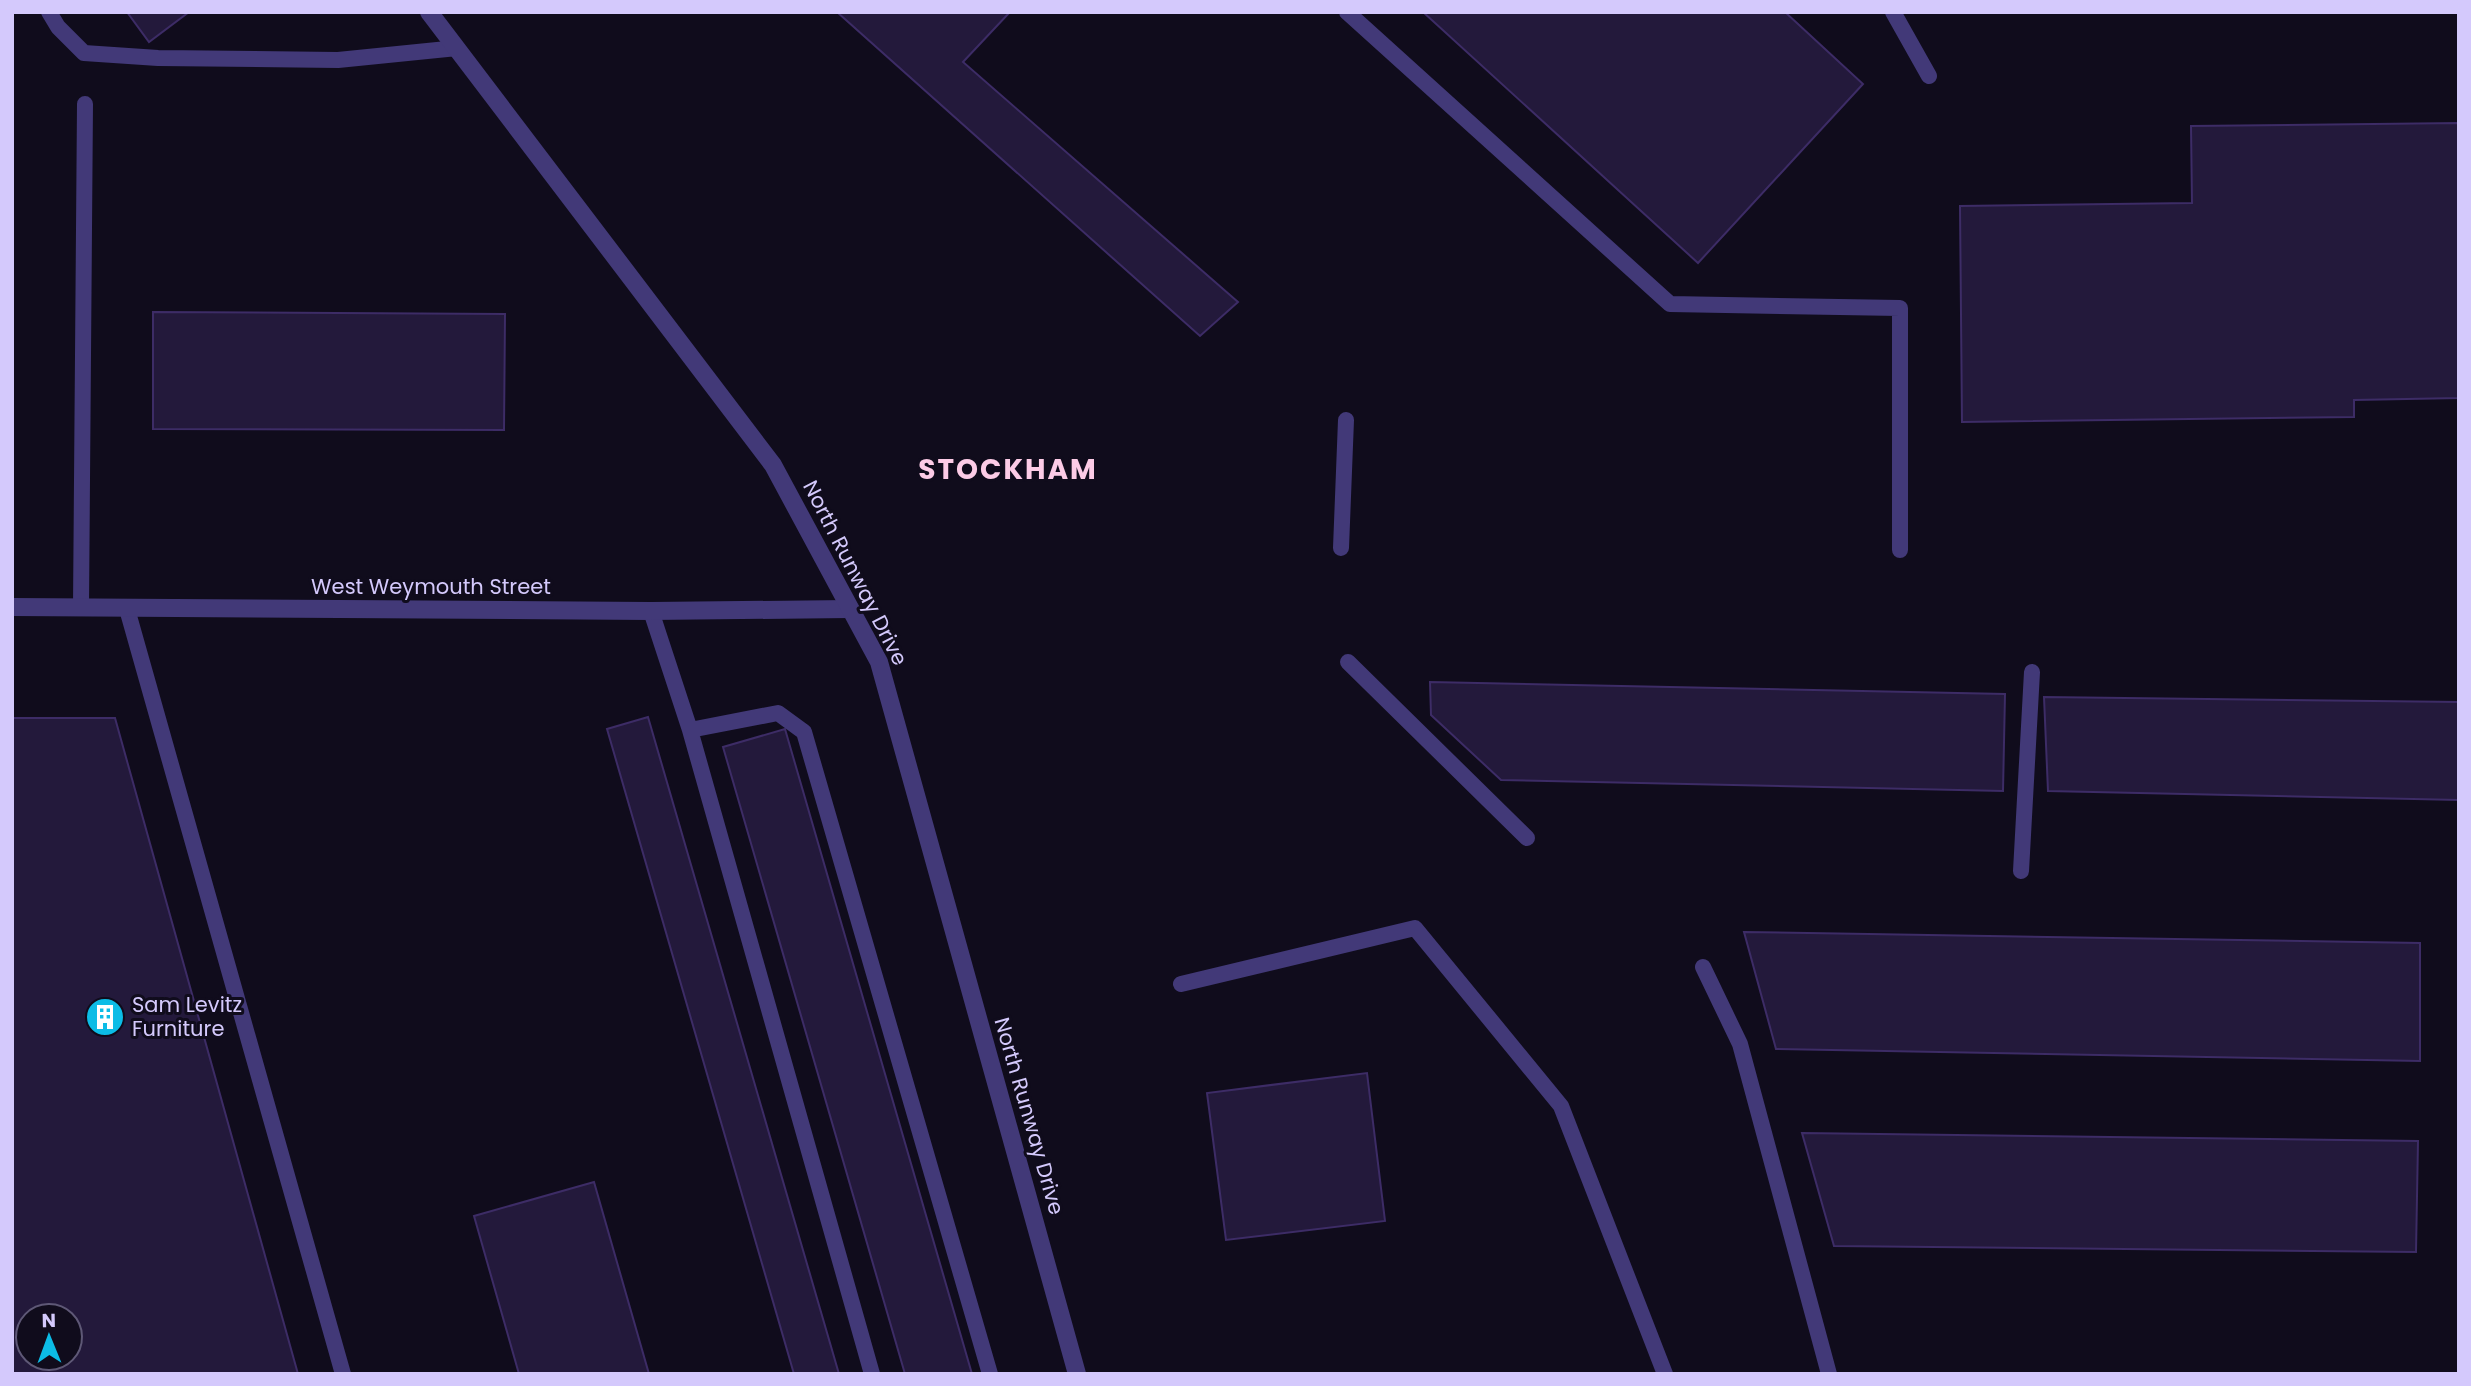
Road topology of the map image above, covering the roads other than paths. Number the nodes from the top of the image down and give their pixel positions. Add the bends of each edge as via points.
1 (49, 12) edge
2 (429, 12) edge
3 (1347, 12) edge
4 (1893, 12) edge
5 (457, 48) junction
6 (1929, 76) dead end
7 (85, 104) dead end
8 (1346, 420) dead end
9 (1341, 548) dead end
10 (1900, 551) dead end
11 (12, 607) edge
12 (81, 607) junction
13 (127, 609) junction
14 (850, 609) junction
15 (651, 611) junction
16 (1348, 662) dead end
17 (2032, 672) dead end
18 (690, 730) junction
19 (1527, 838) dead end
20 (2021, 871) dead end
21 (1703, 967) dead end
22 (1181, 984) dead end
23 (343, 1374) edge
24 (873, 1374) edge
25 (990, 1374) edge
26 (1077, 1374) edge
27 (1665, 1374) edge
28 (1829, 1374) edge

1 - 5 lane via 84,53 338,60
2 - 5 street, North Runway Drive
3 - 10 lane via 1670,304 1900,308
4 - 6 lane
5 - 14 street, North Runway Drive via 773,465
7 - 12 lane
8 - 9 lane
11 - 12 street, West Weymouth Street
12 - 13 street, West Weymouth Street
13 - 15 street, West Weymouth Street
13 - 23 lane
14 - 15 street, West Weymouth Street
14 - 26 street, North Runway Drive via 879,662
15 - 18 lane
16 - 19 lane
17 - 20 lane
18 - 24 lane
18 - 25 lane via 778,713 804,732
21 - 28 lane via 1740,1044
22 - 27 lane via 1415,928 1560,1106

